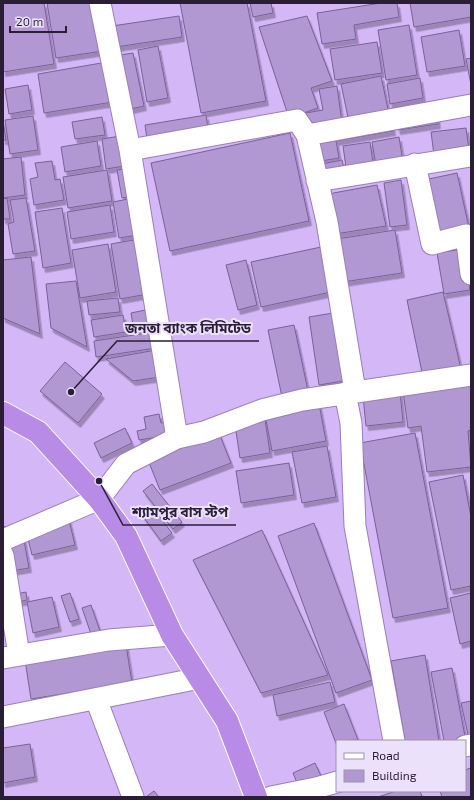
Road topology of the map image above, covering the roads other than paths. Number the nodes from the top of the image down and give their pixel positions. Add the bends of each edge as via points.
1 (100, 3) edge
2 (471, 105) edge
3 (307, 135) junction
4 (130, 150) junction
5 (471, 156) edge
6 (415, 164) junction
7 (317, 181) junction
8 (471, 274) edge
9 (471, 375) edge
10 (350, 392) junction
11 (3, 413) edge
12 (177, 438) junction
13 (99, 499) junction
14 (3, 540) edge
15 (3, 555) edge
16 (172, 634) junction
17 (11, 657) edge
18 (200, 678) junction
19 (96, 699) junction
20 (3, 717) edge
21 (394, 740) edge
22 (336, 782) edge
23 (133, 797) edge
24 (256, 797) edge
25 (271, 797) edge

1 - 4 street
2 - 3 street
3 - 4 street via 297,120
3 - 7 street
4 - 12 street
5 - 6 street
6 - 7 street
6 - 8 street via 432,244 466,235
7 - 10 street via 334,258
9 - 10 street
10 - 12 street via 302,400 204,432
10 - 21 street via 355,526
11 - 13 highway via 38,432
12 - 13 street via 126,464
13 - 14 street
13 - 16 highway via 126,536
15 - 17 street
16 - 17 street via 109,640
16 - 18 highway
18 - 19 street
18 - 24 highway via 227,721
19 - 20 street
19 - 23 street
22 - 25 street

